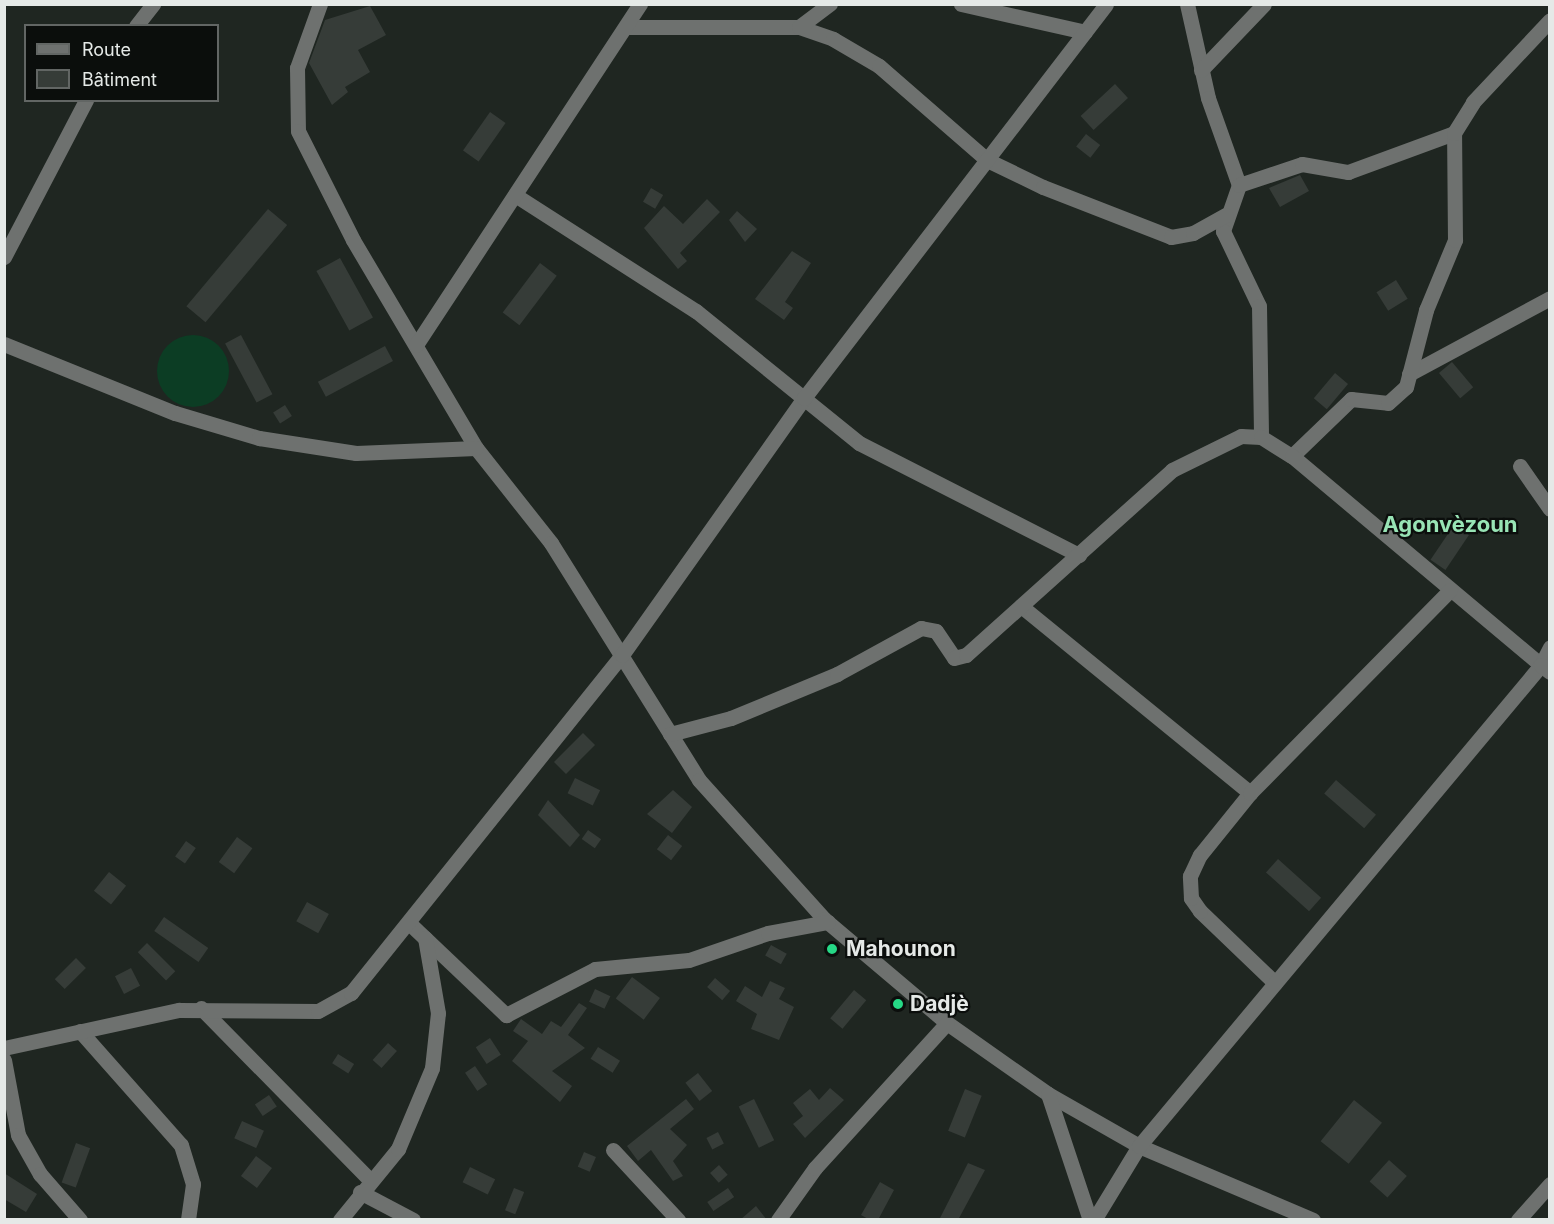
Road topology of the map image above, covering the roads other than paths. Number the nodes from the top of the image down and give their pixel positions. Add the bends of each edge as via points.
1 (153, 4) edge
2 (305, 4) edge
3 (640, 4) edge
4 (830, 4) edge
5 (962, 4) edge
6 (1106, 4) edge
7 (1186, 4) edge
8 (1264, 4) edge
9 (319, 10) edge
10 (1550, 20) edge
11 (138, 24) edge
12 (626, 27) junction
13 (799, 27) junction
14 (1085, 32) junction
15 (1201, 70) junction
16 (86, 102) edge
17 (1454, 133) junction
18 (987, 160) junction
19 (1239, 185) junction
20 (515, 195) junction
21 (1225, 215) junction
22 (4, 257) edge
23 (1550, 298) edge
24 (4, 344) edge
25 (416, 345) junction
26 (1409, 374) junction
27 (804, 398) junction
28 (1261, 437) junction
29 (476, 448) junction
30 (1292, 456) junction
31 (1520, 466) dead end
32 (1550, 509) edge
33 (1079, 555) junction
34 (1450, 590) junction
35 (1021, 606) junction
36 (1550, 647) edge
37 (622, 655) junction
38 (1545, 668) edge
39 (670, 734) junction
40 (1250, 793) junction
41 (828, 922) junction
42 (409, 923) junction
43 (425, 938) junction
44 (1275, 983) junction
45 (201, 1008) junction
46 (947, 1023) junction
47 (80, 1031) junction
48 (4, 1048) edge
49 (4, 1060) edge
50 (1048, 1094) junction
51 (1139, 1146) junction
52 (613, 1150) dead end
53 (1550, 1184) edge
54 (365, 1185) junction
55 (80, 1220) edge
56 (188, 1220) edge
57 (340, 1220) edge
58 (413, 1220) edge
59 (678, 1220) edge
60 (778, 1220) edge
61 (1092, 1220) edge
62 (1314, 1220) edge
63 (1518, 1220) edge

1 - 11 street
2 - 9 street
3 - 12 street
4 - 13 street
5 - 14 street
6 - 14 street
7 - 15 street
8 - 15 street
9 - 25 street via 297,68 298,131 353,240
10 - 17 street via 1473,102
12 - 13 street
12 - 20 street
13 - 18 street via 833,39 879,66
14 - 18 street
15 - 19 street
16 - 22 street
17 - 19 street via 1348,172 1302,164
17 - 26 street via 1455,240 1426,310
18 - 21 street via 1171,237 1193,233
18 - 27 street
19 - 21 street
20 - 25 street
20 - 27 street via 696,311
21 - 28 street via 1226,242 1259,306
23 - 26 street
24 - 29 street via 175,413 260,438 356,453
25 - 29 street
26 - 30 street via 1396,400 1382,404 1351,399
27 - 33 street via 888,460
27 - 37 street
28 - 30 street
28 - 33 street via 1224,441 1172,470
29 - 37 street via 550,543
30 - 34 street
31 - 32 street
33 - 35 street
34 - 38 street
34 - 40 street
35 - 39 street via 958,658 936,631 921,628 816,683 731,718
35 - 40 street
36 - 38 street
37 - 39 street
37 - 42 street
38 - 44 street
39 - 41 street via 699,780
40 - 44 street via 1200,855 1190,876 1191,898
41 - 43 street via 768,933 689,960 595,969 506,1015
41 - 46 street
42 - 43 street
42 - 45 street via 351,993 327,1008
43 - 54 street via 438,1013 432,1068 398,1149
44 - 51 street
45 - 47 street
45 - 54 street
46 - 50 street
46 - 60 street via 815,1168
47 - 48 street
47 - 56 street via 181,1145 193,1184
49 - 55 street via 18,1135 40,1174
50 - 51 street
50 - 61 street
51 - 61 street
51 - 62 street
52 - 59 street
53 - 63 street
54 - 57 street
54 - 58 street

